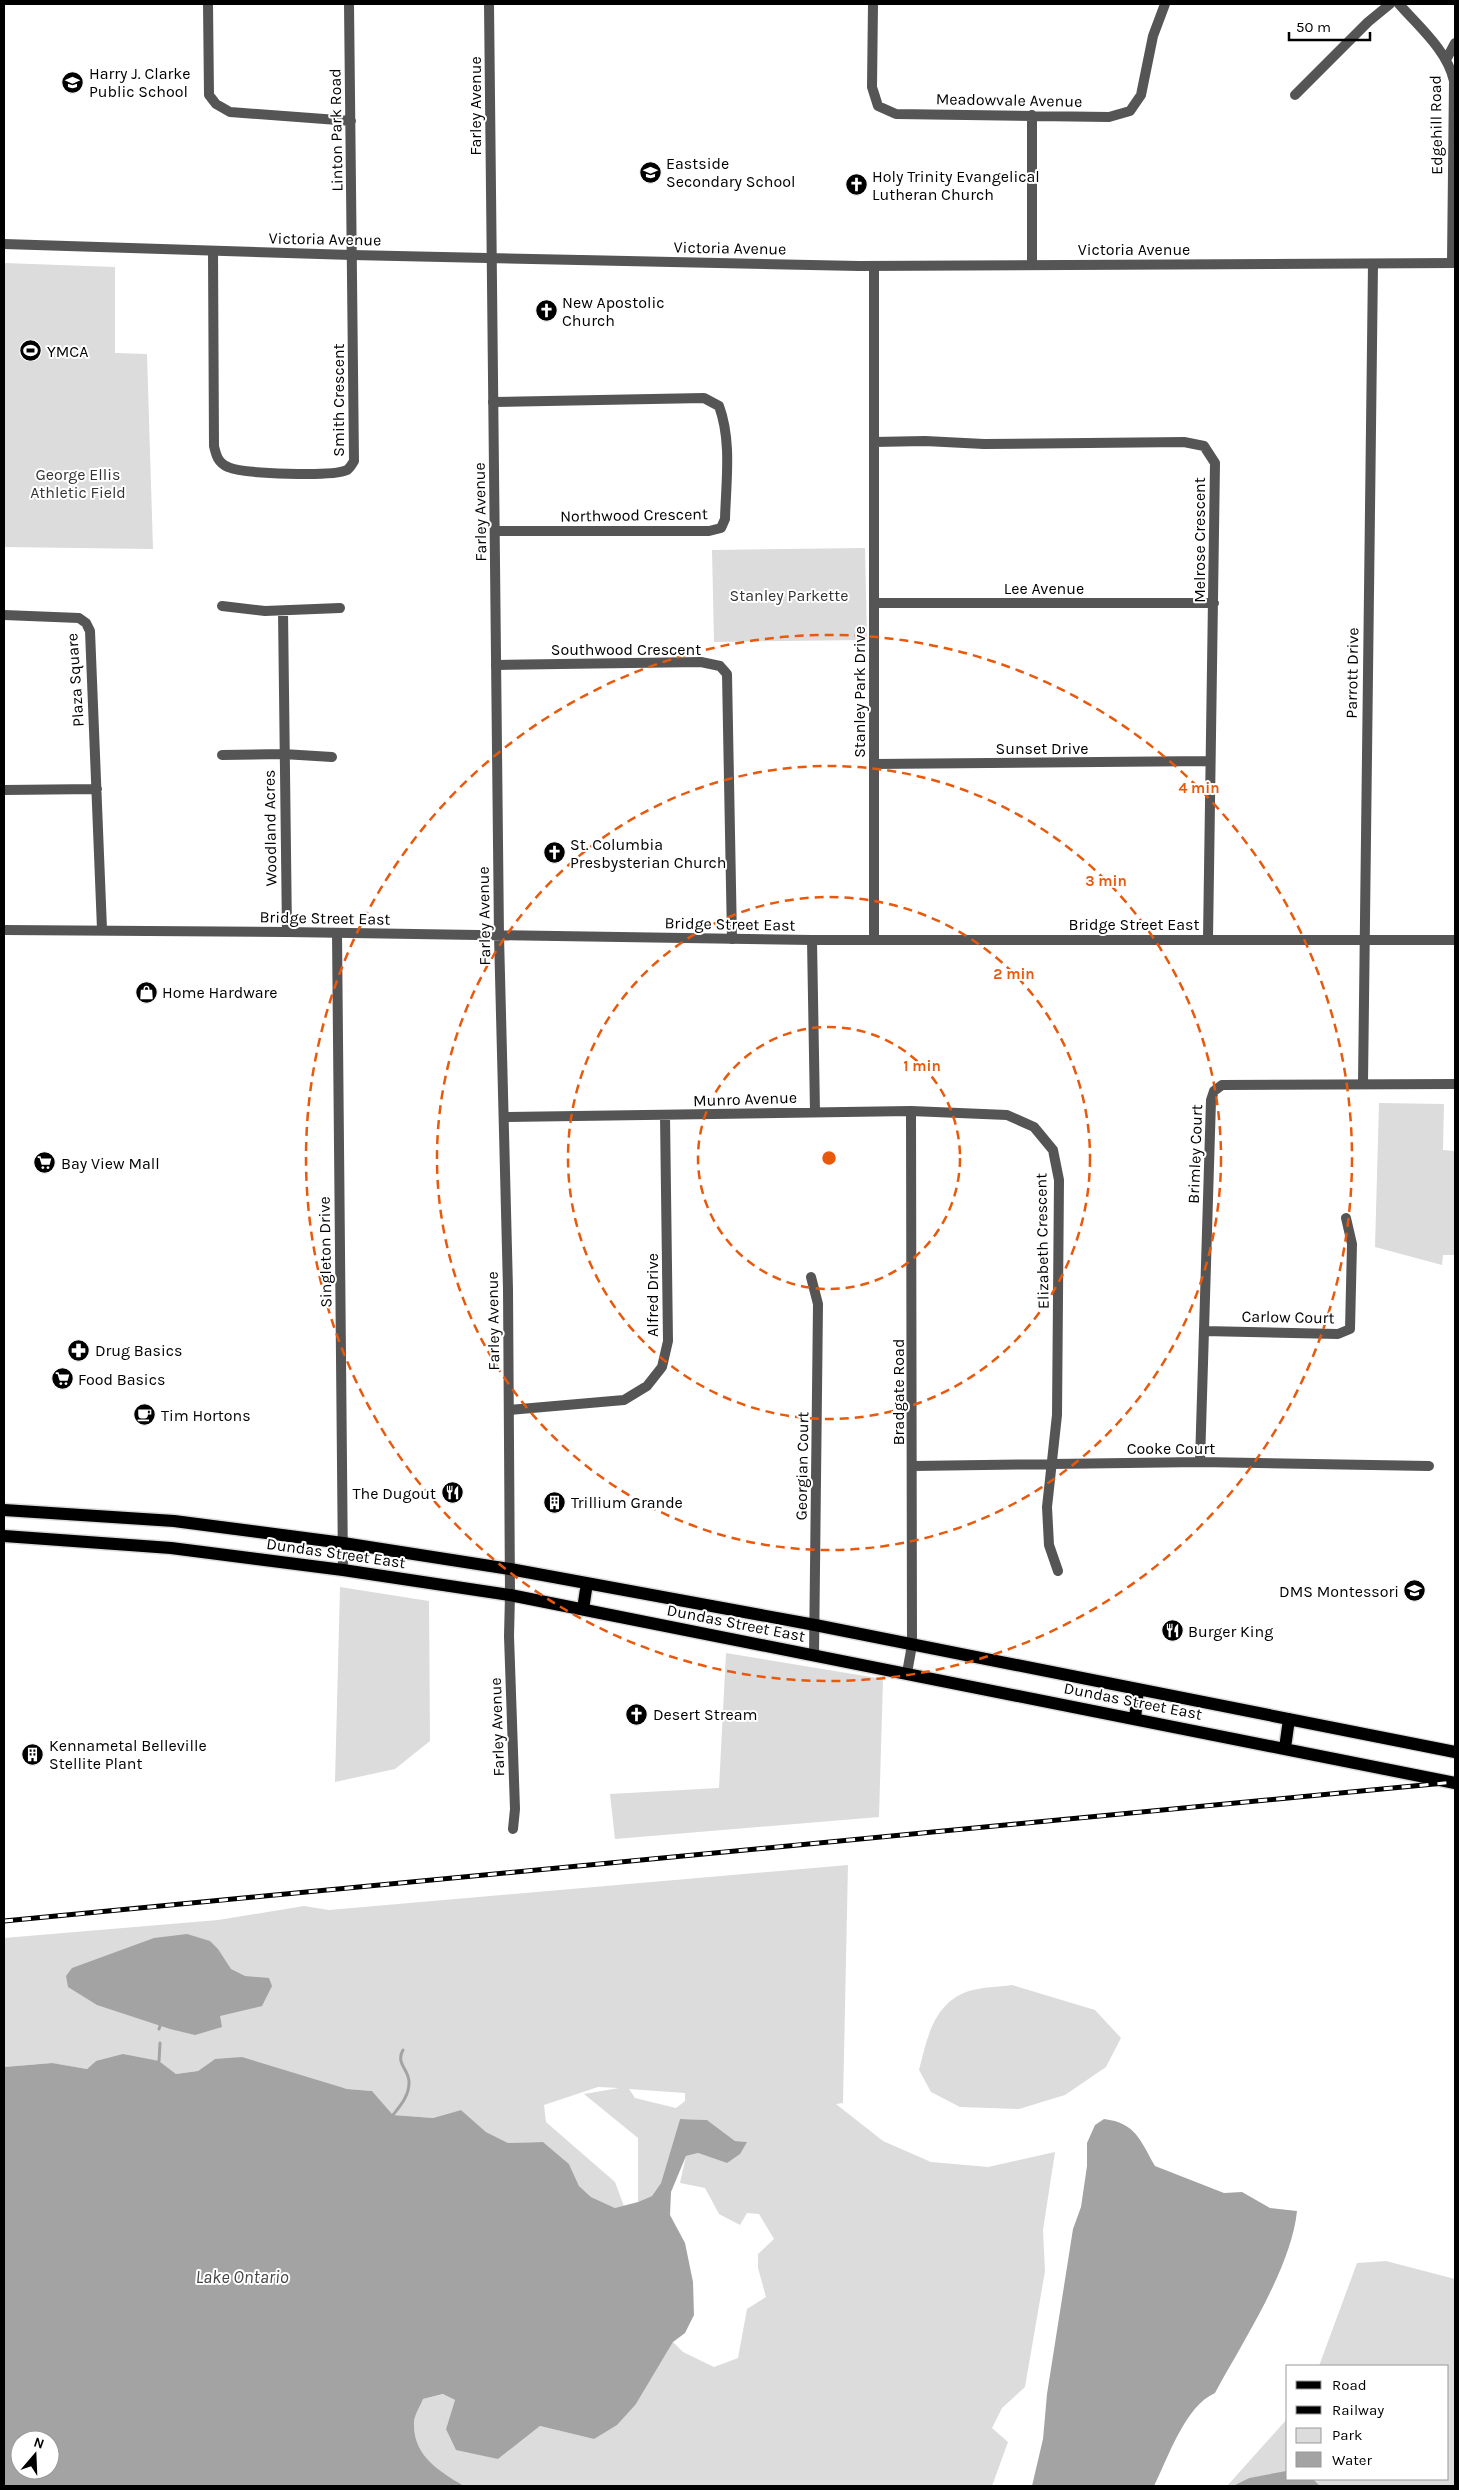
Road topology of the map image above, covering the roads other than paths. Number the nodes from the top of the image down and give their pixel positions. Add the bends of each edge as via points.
1 (208, 4) edge
2 (349, 4) edge
3 (489, 4) edge
4 (873, 4) edge
5 (1165, 4) edge
6 (1390, 4) edge
7 (1399, 4) edge
8 (1455, 43) edge
9 (1446, 60) junction
10 (1296, 95) dead end
11 (1032, 115) junction
12 (351, 121) junction
13 (4, 244) edge
14 (213, 251) junction
15 (352, 255) junction
16 (492, 258) junction
17 (1454, 263) edge
18 (1032, 264) junction
19 (1373, 264) junction
20 (874, 266) junction
21 (493, 402) junction
22 (874, 442) junction
23 (495, 531) junction
24 (875, 603) junction
25 (1214, 603) junction
26 (222, 606) dead end
27 (340, 608) dead end
28 (283, 611) junction
29 (4, 615) edge
30 (496, 665) junction
31 (283, 754) junction
32 (222, 755) dead end
33 (332, 757) dead end
34 (1210, 761) junction
35 (874, 764) junction
36 (97, 789) junction
37 (4, 790) edge
38 (4, 930) edge
39 (102, 930) junction
40 (287, 932) junction
41 (337, 933) junction
42 (498, 936) junction
43 (732, 939) junction
44 (874, 939) junction
45 (1208, 939) junction
46 (1364, 939) junction
47 (812, 940) junction
48 (1455, 940) edge
49 (1363, 1083) junction
50 (1455, 1084) edge
51 (911, 1110) junction
52 (815, 1112) junction
53 (665, 1116) junction
54 (504, 1117) junction
55 (1346, 1218) dead end
56 (811, 1277) dead end
57 (1204, 1331) junction
58 (509, 1410) junction
59 (1200, 1462) junction
60 (1051, 1463) junction
61 (913, 1466) junction
62 (1430, 1466) dead end
63 (4, 1510) edge
64 (4, 1536) edge
65 (343, 1543) junction
66 (510, 1569) junction
67 (343, 1570) junction
68 (1058, 1571) dead end
69 (587, 1583) junction
70 (510, 1595) junction
71 (583, 1609) junction
72 (815, 1625) junction
73 (912, 1645) junction
74 (814, 1656) junction
75 (906, 1673) junction
76 (1138, 1688) junction
77 (1135, 1718) junction
78 (1289, 1719) junction
79 (1285, 1748) junction
80 (1455, 1752) edge
81 (1455, 1783) edge
82 (513, 1828) dead end

1 - 12 street via 209,95 216,104 230,112
2 - 12 street, Linton Park Road
3 - 16 street, Farley Avenue
4 - 11 street, Meadowvale Avenue via 872,87 878,106 896,114
5 - 11 street, Meadowvale Avenue via 1153,36 1142,95 1130,111 1109,117
6 - 10 street
7 - 9 street, Edgehill Road
8 - 9 street
9 - 17 street, Edgehill Road via 1454,81
11 - 18 street
12 - 15 street, Linton Park Road
13 - 14 street, Victoria Avenue
14 - 15 street, Victoria Avenue
14 - 15 street, Smith Crescent via 214,446 217,458 227,467 279,474 337,473 348,469 354,461
15 - 16 street, Victoria Avenue
16 - 20 street, Victoria Avenue
16 - 21 street, Farley Avenue
17 - 19 street, Victoria Avenue
18 - 19 street, Victoria Avenue
18 - 20 street, Victoria Avenue
19 - 46 street, Parrott Drive
20 - 22 street, Stanley Park Drive
21 - 23 street, Farley Avenue
21 - 23 street, Northwood Crescent via 704,398 719,406 726,423 725,519 721,528 709,531
22 - 24 street, Stanley Park Drive
22 - 25 street, Melrose Crescent via 1184,442 1204,446 1214,463
23 - 30 street, Farley Avenue
24 - 25 street, Lee Avenue
24 - 35 street, Stanley Park Drive
25 - 34 street, Melrose Crescent
26 - 28 street
27 - 28 street
28 - 31 street, Woodland Acres
29 - 36 street, Plaza Square via 79,618 86,623 90,631
30 - 42 street, Farley Avenue
30 - 43 street, Southwood Crescent via 701,662 720,666 727,674
31 - 32 street, Woodland Acres
31 - 33 street, Woodland Acres
31 - 40 street, Woodland Acres
34 - 35 street, Sunset Drive
34 - 45 street, Melrose Crescent
35 - 44 street, Stanley Park Drive
36 - 37 street
36 - 39 street, Plaza Square
38 - 39 street, Bridge Street East
39 - 40 street, Bridge Street East
40 - 41 street, Bridge Street East
41 - 42 street, Bridge Street East
41 - 65 street, Singleton Drive
42 - 43 street, Bridge Street East
42 - 54 street, Farley Avenue
43 - 47 street, Bridge Street East
44 - 45 street, Bridge Street East
44 - 47 street, Bridge Street East
45 - 46 street, Bridge Street East
46 - 48 street, Bridge Street East
46 - 49 street, Parrott Drive
47 - 52 street, Munro Avenue
49 - 50 street, Brimley Court
49 - 57 street, Brimley Court via 1222,1085 1214,1090 1211,1100
51 - 52 street, Elizabeth Crescent
51 - 60 street, Elizabeth Crescent via 1007,1116 1034,1127 1053,1150 1059,1180 1060,1214 1057,1415
51 - 61 street, Bradgate Road
52 - 53 street, Munro Avenue
53 - 54 street, Munro Avenue
53 - 58 street, Alfred Drive via 668,1341 662,1367 647,1386 624,1400
54 - 58 street, Farley Avenue
55 - 57 street, Carlow Court via 1352,1244 1350,1328 1338,1334
56 - 72 street, Georgian Court via 818,1304
57 - 59 street, Brimley Court
58 - 66 street, Farley Avenue
59 - 60 street, Cooke Court
59 - 62 street, Cooke Court
60 - 61 street, Cooke Court
60 - 68 street, Elizabeth Crescent via 1047,1533
61 - 73 street, Bradgate Road
63 - 65 main road, Dundas Street East via 174,1521
64 - 67 main road, Dundas Street East via 171,1548
65 - 66 main road, Dundas Street East
65 - 67 street, Singleton Drive
66 - 69 main road, Dundas Street East
66 - 70 street, Farley Avenue
67 - 70 main road, Dundas Street East
69 - 71 main road
69 - 72 main road, Dundas Street East
70 - 71 main road, Dundas Street East
70 - 82 street, Farley Avenue via 508,1636
71 - 74 main road, Dundas Street East
72 - 73 main road, Dundas Street East
72 - 74 street, Georgian Court
73 - 75 street, Bradgate Road
73 - 76 main road, Dundas Street East
74 - 75 main road, Dundas Street East
75 - 77 main road, Dundas Street East
76 - 77 main road
76 - 78 main road, Dundas Street East
77 - 79 main road, Dundas Street East
78 - 79 main road
78 - 80 main road, Dundas Street East
79 - 81 main road, Dundas Street East

